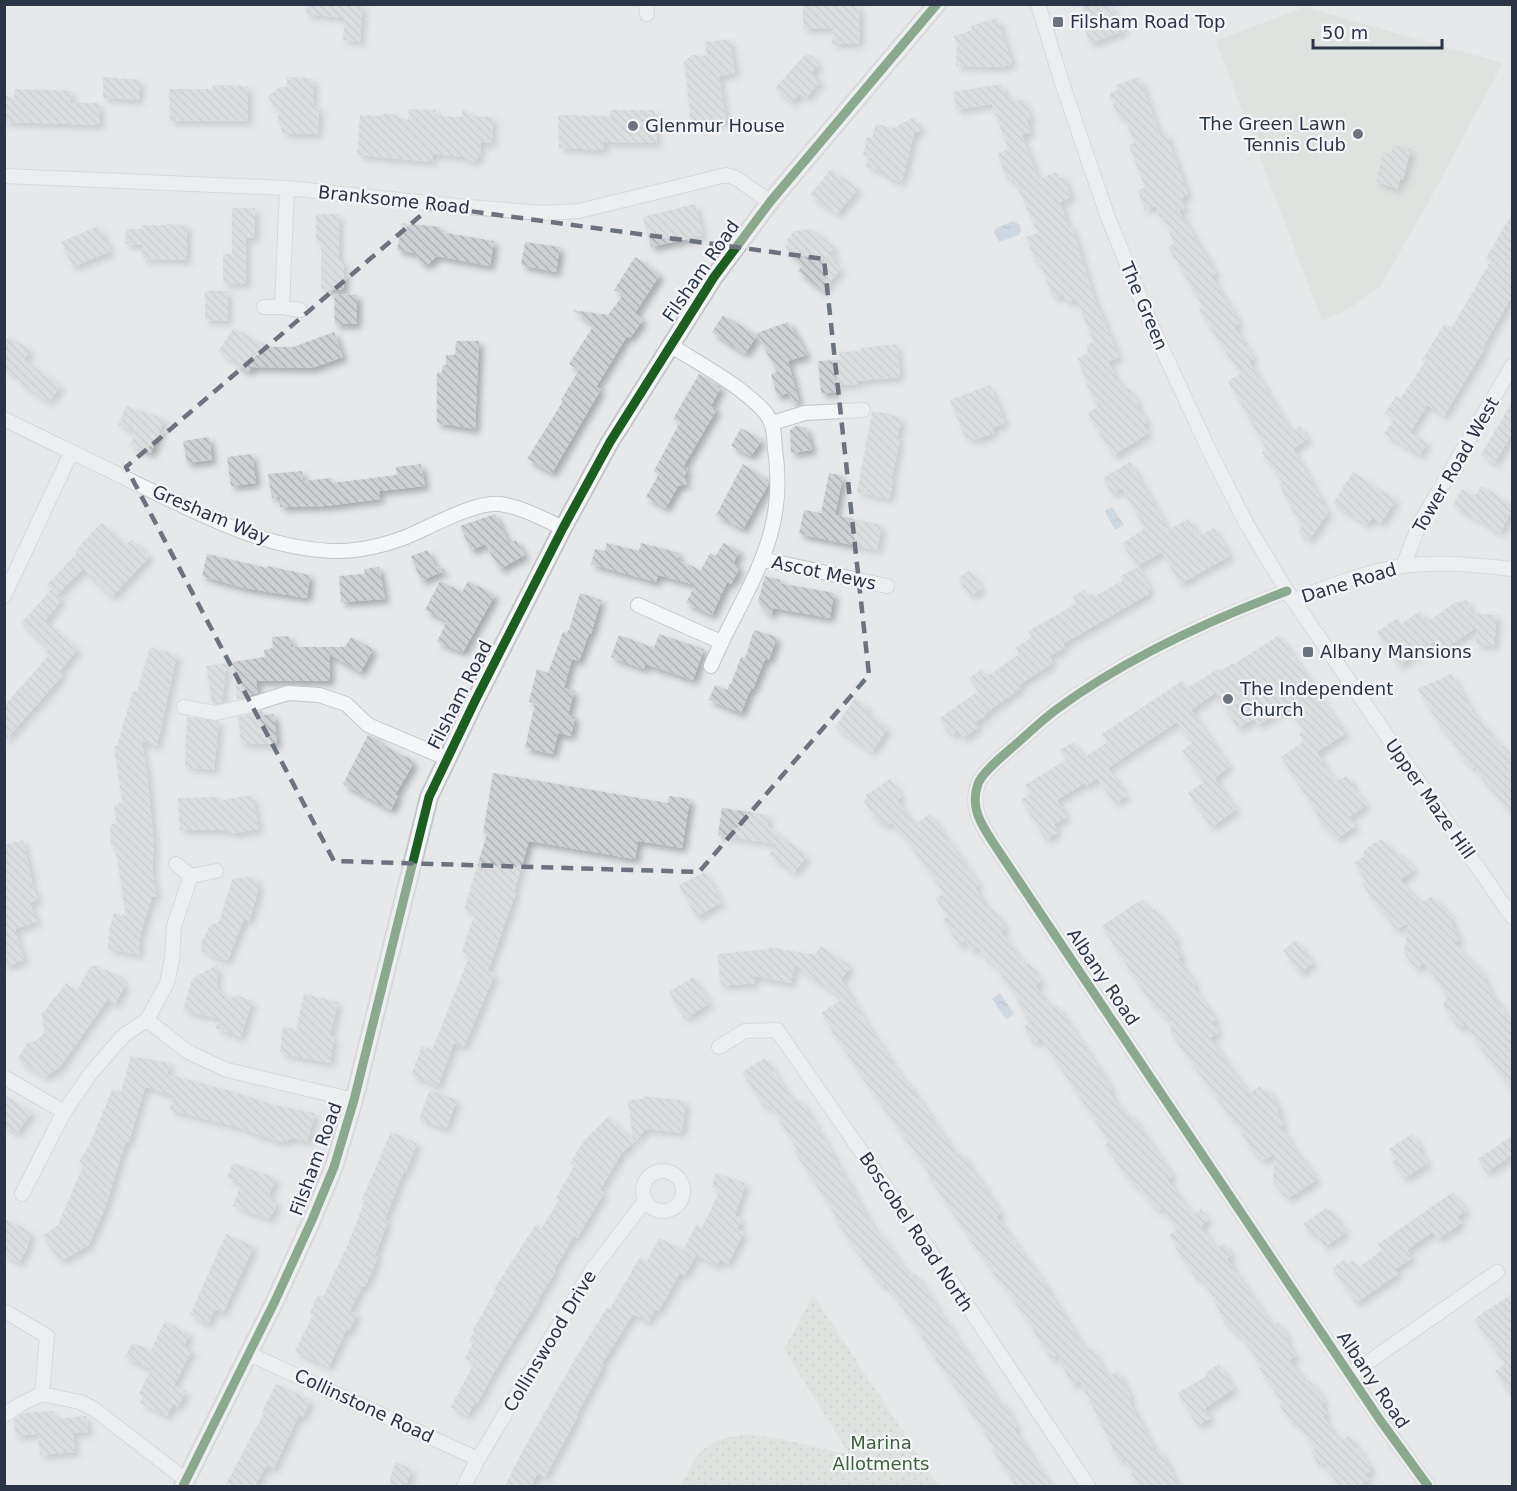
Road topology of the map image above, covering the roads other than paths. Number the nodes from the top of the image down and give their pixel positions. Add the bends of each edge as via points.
1 (937, 4) edge
2 (1038, 4) edge
3 (4, 176) edge
4 (287, 188) junction
5 (770, 202) junction
6 (264, 307) dead end
7 (282, 307) junction
8 (300, 310) dead end
9 (670, 345) junction
10 (1512, 366) edge
11 (863, 410) dead end
12 (4, 419) edge
13 (772, 423) junction
14 (71, 453) junction
15 (563, 528) junction
16 (762, 559) junction
17 (1403, 566) junction
18 (1512, 569) edge
19 (887, 586) dead end
20 (1290, 595) junction
21 (4, 596) edge
22 (638, 605) dead end
23 (721, 642) junction
24 (711, 666) dead end
25 (184, 707) dead end
26 (446, 758) junction
27 (176, 864) dead end
28 (216, 871) dead end
29 (191, 876) junction
30 (1512, 917) edge
31 (147, 1020) junction
32 (719, 1047) dead end
33 (4, 1077) edge
34 (354, 1100) junction
35 (64, 1112) junction
36 (22, 1194) dead end
37 (645, 1201) dead end
38 (1497, 1272) dead end
39 (4, 1311) edge
40 (249, 1353) junction
41 (1350, 1375) junction
42 (42, 1394) junction
43 (4, 1415) edge
44 (478, 1459) junction
45 (184, 1484) edge
46 (464, 1486) edge
47 (1088, 1486) edge
48 (1428, 1486) edge

1 - 5 street, Filsham Road
2 - 20 street, The Green via 1106,212 1153,330 1241,512
3 - 4 street, Branksome Road
4 - 5 street, Branksome Road via 543,213 579,211 726,174
4 - 7 street
5 - 9 street, Filsham Road
6 - 7 street
7 - 8 street
9 - 13 street via 751,399
9 - 15 street, Filsham Road
10 - 17 street, Tower Road West via 1420,523
11 - 13 street via 806,412
12 - 14 street, Gresham Way
13 - 16 street via 777,489
14 - 15 street, Gresham Way via 260,538 294,548 367,549 474,508 498,504
14 - 21 street
15 - 26 street, Filsham Road
16 - 19 street, Ascot Mews
16 - 23 street
17 - 18 street, Dane Road via 1470,564
17 - 20 street, Dane Road
20 - 30 street, Upper Maze Hill
20 - 41 street, Albany Road via 1244,608 1167,642 1057,709 981,778 975,808 979,822
22 - 23 street
23 - 24 street
25 - 26 street via 215,713 288,693 319,695 346,704 368,725
26 - 34 street, Filsham Road via 429,797
27 - 29 street
28 - 29 street
29 - 31 street via 174,926 167,983
31 - 34 street via 188,1052 227,1070
31 - 35 street via 124,1035
32 - 47 street, Boscobel Road North via 745,1031 777,1030
33 - 35 street
34 - 40 street, Filsham Road via 334,1167
35 - 36 street via 36,1179
37 - 44 street, Collinswood Drive via 592,1270
38 - 41 street
39 - 42 street via 47,1336
40 - 44 street, Collinstone Road
40 - 45 street, Filsham Road
41 - 48 street, Albany Road
42 - 43 street
42 - 45 street via 94,1409
44 - 46 street, Collinswood Drive

